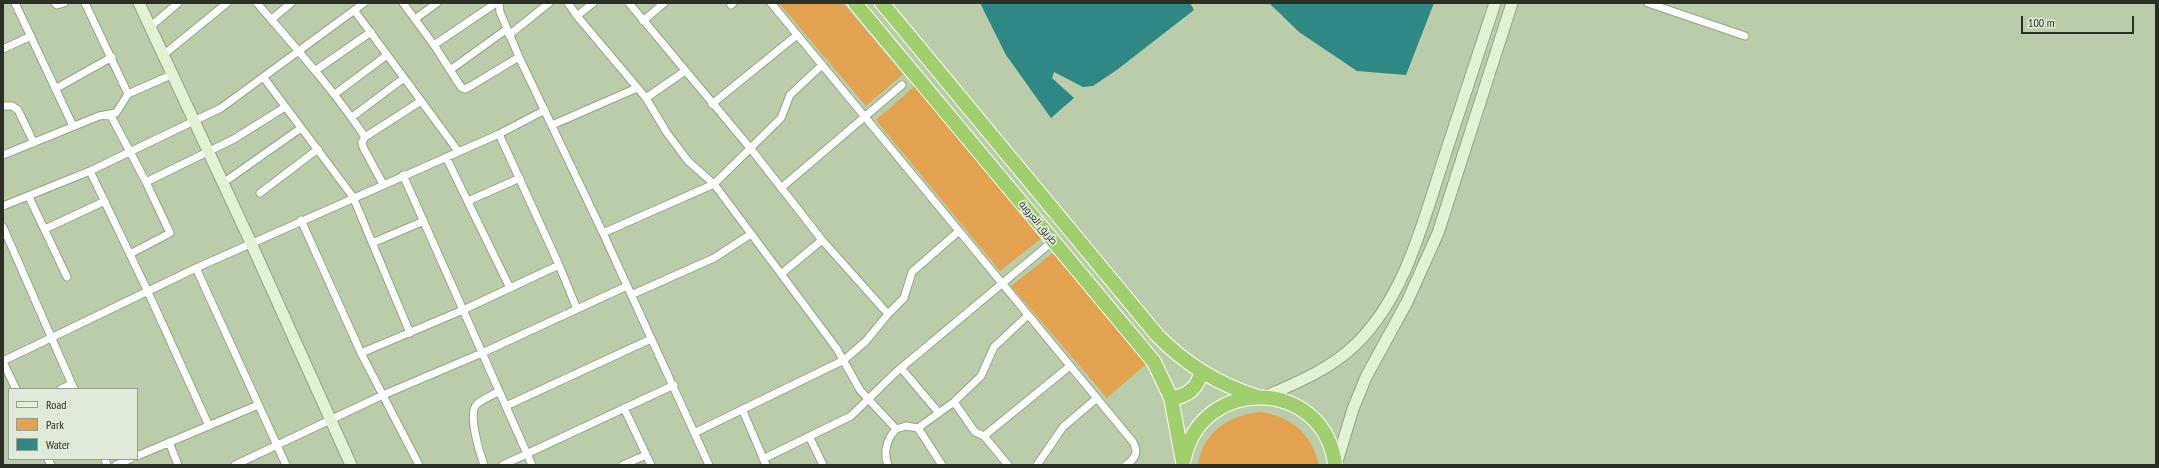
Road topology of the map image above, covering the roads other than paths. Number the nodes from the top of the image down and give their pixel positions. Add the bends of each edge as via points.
1 (15, 3) edge
2 (55, 3) edge
3 (64, 3) edge
4 (85, 3) edge
5 (139, 3) edge
6 (178, 3) edge
7 (227, 3) edge
8 (258, 3) edge
9 (291, 3) edge
10 (364, 3) edge
11 (403, 3) edge
12 (437, 3) edge
13 (496, 3) edge
14 (499, 3) edge
15 (549, 3) edge
16 (568, 3) edge
17 (592, 3) edge
18 (629, 3) edge
19 (664, 3) edge
20 (771, 3) edge
21 (855, 3) edge
22 (882, 3) edge
23 (1495, 3) edge
24 (1512, 3) edge
25 (1648, 3) edge
26 (354, 10) junction
27 (577, 16) junction
28 (272, 19) junction
29 (415, 19) junction
30 (642, 21) junction
31 (150, 27) junction
32 (371, 32) junction
33 (508, 32) junction
34 (797, 34) junction
35 (31, 36) junction
36 (1745, 36) dead end
37 (434, 45) junction
38 (3, 49) edge
39 (300, 51) junction
40 (387, 55) junction
41 (162, 56) junction
42 (112, 57) junction
43 (519, 57) junction
44 (822, 65) junction
45 (316, 70) junction
46 (450, 70) junction
47 (685, 71) junction
48 (171, 75) junction
49 (264, 78) junction
50 (404, 78) junction
51 (902, 85) dead end
52 (637, 88) junction
53 (55, 89) junction
54 (128, 94) junction
55 (335, 94) junction
56 (646, 98) junction
57 (421, 101) junction
58 (712, 104) junction
59 (3, 106) edge
60 (286, 107) junction
61 (545, 110) junction
62 (111, 116) junction
63 (352, 117) junction
64 (864, 117) junction
65 (195, 120) junction
66 (552, 125) junction
67 (73, 126) junction
68 (301, 128) junction
69 (499, 134) junction
70 (365, 137) junction
71 (34, 143) junction
72 (318, 149) junction
73 (751, 149) junction
74 (131, 151) junction
75 (209, 151) junction
76 (458, 152) junction
77 (3, 155) edge
78 (446, 157) junction
79 (90, 171) junction
80 (403, 175) junction
81 (520, 178) junction
82 (146, 182) junction
83 (223, 183) junction
84 (383, 184) junction
85 (714, 184) junction
86 (781, 188) junction
87 (260, 193) dead end
88 (29, 197) junction
89 (353, 197) junction
90 (105, 201) junction
91 (468, 201) junction
92 (3, 206) edge
93 (301, 220) junction
94 (424, 221) junction
95 (3, 227) edge
96 (45, 229) junction
97 (959, 231) junction
98 (603, 233) junction
99 (751, 234) junction
100 (822, 240) junction
101 (1053, 241) junction
102 (251, 243) junction
103 (372, 243) junction
104 (6, 245) edge
105 (130, 254) junction
106 (559, 264) junction
107 (196, 268) junction
108 (781, 274) junction
109 (67, 277) dead end
110 (1002, 282) junction
111 (627, 286) junction
112 (510, 288) junction
113 (148, 292) junction
114 (631, 295) junction
115 (463, 310) junction
116 (577, 310) junction
117 (888, 314) junction
118 (1028, 315) junction
119 (410, 333) junction
120 (53, 337) junction
121 (651, 339) junction
122 (361, 353) junction
123 (482, 353) junction
124 (844, 360) junction
125 (3, 361) edge
126 (1070, 366) junction
127 (901, 368) junction
128 (1201, 371) junction
129 (674, 385) junction
130 (73, 386) edge
131 (16, 388) edge
132 (499, 391) junction
133 (383, 395) junction
134 (1261, 397) junction
135 (1097, 398) junction
136 (1171, 398) junction
137 (869, 400) junction
138 (954, 402) junction
139 (258, 405) junction
140 (506, 406) junction
141 (624, 408) junction
142 (743, 410) junction
143 (939, 413) junction
144 (331, 421) junction
145 (209, 426) junction
146 (918, 428) junction
147 (896, 429) junction
148 (694, 432) junction
149 (984, 436) junction
150 (810, 438) junction
151 (169, 442) junction
152 (277, 445) junction
153 (527, 454) junction
154 (646, 455) junction
155 (138, 456) edge
156 (128, 460) edge
157 (765, 462) edge
158 (1183, 463) edge
159 (116, 465) edge
160 (178, 465) edge
161 (235, 465) edge
162 (286, 465) edge
163 (351, 465) edge
164 (419, 465) edge
165 (484, 465) edge
166 (503, 465) edge
167 (532, 465) edge
168 (623, 465) edge
169 (651, 465) edge
170 (709, 465) edge
171 (823, 465) edge
172 (888, 465) edge
173 (942, 465) edge
174 (1008, 465) edge
175 (1038, 465) edge
176 (1126, 465) edge
177 (1335, 465) edge

1 - 35 street
2 - 3 street
4 - 42 street
5 - 31 main road
6 - 31 street
7 - 41 street
8 - 28 street
9 - 28 street
10 - 26 street
11 - 29 street
12 - 29 street
13 - 37 street
14 - 33 street
15 - 33 street
16 - 27 street
17 - 27 street
18 - 30 street
19 - 30 street
20 - 34 street
21 - 101 highway, طريق العروبة
22 - 128 highway, طريق العروبة via 1157,335
23 - 134 main road via 1421,225 1388,302 1370,329 1338,360 1310,377
24 - 177 main road via 1438,233 1407,302 1366,377 1352,409
25 - 36 street
26 - 32 street
26 - 39 street
27 - 52 street
28 - 39 street
29 - 37 street
30 - 47 street
31 - 41 main road
32 - 40 street
32 - 45 street
33 - 43 street
33 - 46 street
34 - 44 street
34 - 58 street
35 - 38 street
35 - 53 street
37 - 46 street
39 - 45 street
39 - 49 street
40 - 50 street
40 - 55 street
41 - 48 main road
42 - 53 street
42 - 54 street
43 - 46 street via 465,89
43 - 61 street
44 - 64 street
44 - 73 street via 790,95 782,118
45 - 55 street
47 - 56 street
47 - 58 street
48 - 54 street
48 - 65 main road
49 - 60 street
49 - 65 street via 229,103
50 - 57 street
50 - 63 street
51 - 64 street
52 - 56 street
52 - 66 street
53 - 67 street
54 - 62 street via 121,108
55 - 63 street
56 - 85 street via 662,126 688,161
57 - 70 street
57 - 76 street
58 - 73 street
59 - 71 street via 12,106 18,110
60 - 68 street
60 - 75 street
61 - 66 street
61 - 69 street
62 - 67 street via 98,116
62 - 74 street
63 - 70 street
64 - 86 street
64 - 97 street
65 - 74 street
65 - 75 main road
66 - 98 street
67 - 71 street
68 - 72 street
68 - 83 street
69 - 76 street
69 - 81 street
70 - 84 street via 363,147
71 - 77 street
72 - 87 street
72 - 89 street
73 - 85 street
73 - 86 street
74 - 79 street
74 - 82 street
75 - 82 street
75 - 83 main road
76 - 78 street
78 - 80 street
78 - 91 street
79 - 88 street
79 - 90 street
80 - 84 street
80 - 94 street
81 - 91 street
81 - 106 street
82 - 105 street via 170,233
83 - 102 main road
84 - 89 street
85 - 98 street
85 - 99 street
86 - 100 street
88 - 92 street
88 - 96 street
89 - 93 street
89 - 103 street
90 - 96 street
90 - 105 street
91 - 112 street
93 - 102 street
93 - 122 street
94 - 103 street
94 - 115 street
95 - 104 street
96 - 109 street
97 - 110 street
97 - 117 street via 912,272 904,298
98 - 111 street
99 - 108 street
99 - 114 street via 714,258
100 - 108 street
100 - 117 street
101 - 110 street
101 - 136 highway, طريق العروبة via 1148,355 1160,371
102 - 107 street
102 - 144 main road
103 - 119 street
104 - 120 street
105 - 113 street
106 - 112 street
106 - 116 street
107 - 113 street
107 - 139 street
108 - 124 street
110 - 118 street
110 - 127 street
111 - 114 street
111 - 116 street
112 - 115 street
113 - 120 street
113 - 145 street
114 - 121 street
115 - 119 street
115 - 123 street
116 - 123 street
117 - 124 street via 866,341
118 - 126 street
118 - 138 street via 994,347 981,376
119 - 122 street
120 - 125 street
120 - 130 street
121 - 129 street
121 - 140 street
122 - 133 street
123 - 132 street
123 - 133 street
124 - 137 street via 860,390
124 - 142 street
125 - 131 street
126 - 135 street
126 - 149 street
127 - 137 street
127 - 143 street
128 - 134 highway, طريق العروبة via 1235,388
128 - 136 highway via 1194,389
129 - 141 street
129 - 148 street
132 - 140 street
132 - 165 street via 477,404 475,409 476,442
133 - 144 street
133 - 164 street
134 - 158 highway via 1232,402 1209,415 1192,436
134 - 177 highway, طريق العروبة via 1288,403 1310,416 1326,436
135 - 175 street via 1063,427
135 - 176 street via 1135,445 1135,456
136 - 158 highway, طريق العروبة
137 - 147 street
137 - 150 street via 851,416
138 - 143 street
138 - 149 street via 975,432
139 - 145 street
139 - 152 street
140 - 153 street
141 - 153 street
141 - 154 street
142 - 148 street
142 - 157 street
143 - 146 street
144 - 152 street
144 - 163 main road
145 - 151 street
146 - 147 street via 906,426
146 - 173 street
147 - 172 street via 888,441 886,450
148 - 170 street
149 - 174 street
150 - 157 street
150 - 171 street
151 - 155 street
151 - 160 street
152 - 161 street
152 - 162 street
153 - 166 street
153 - 167 street
154 - 168 street
154 - 169 street
156 - 159 street

